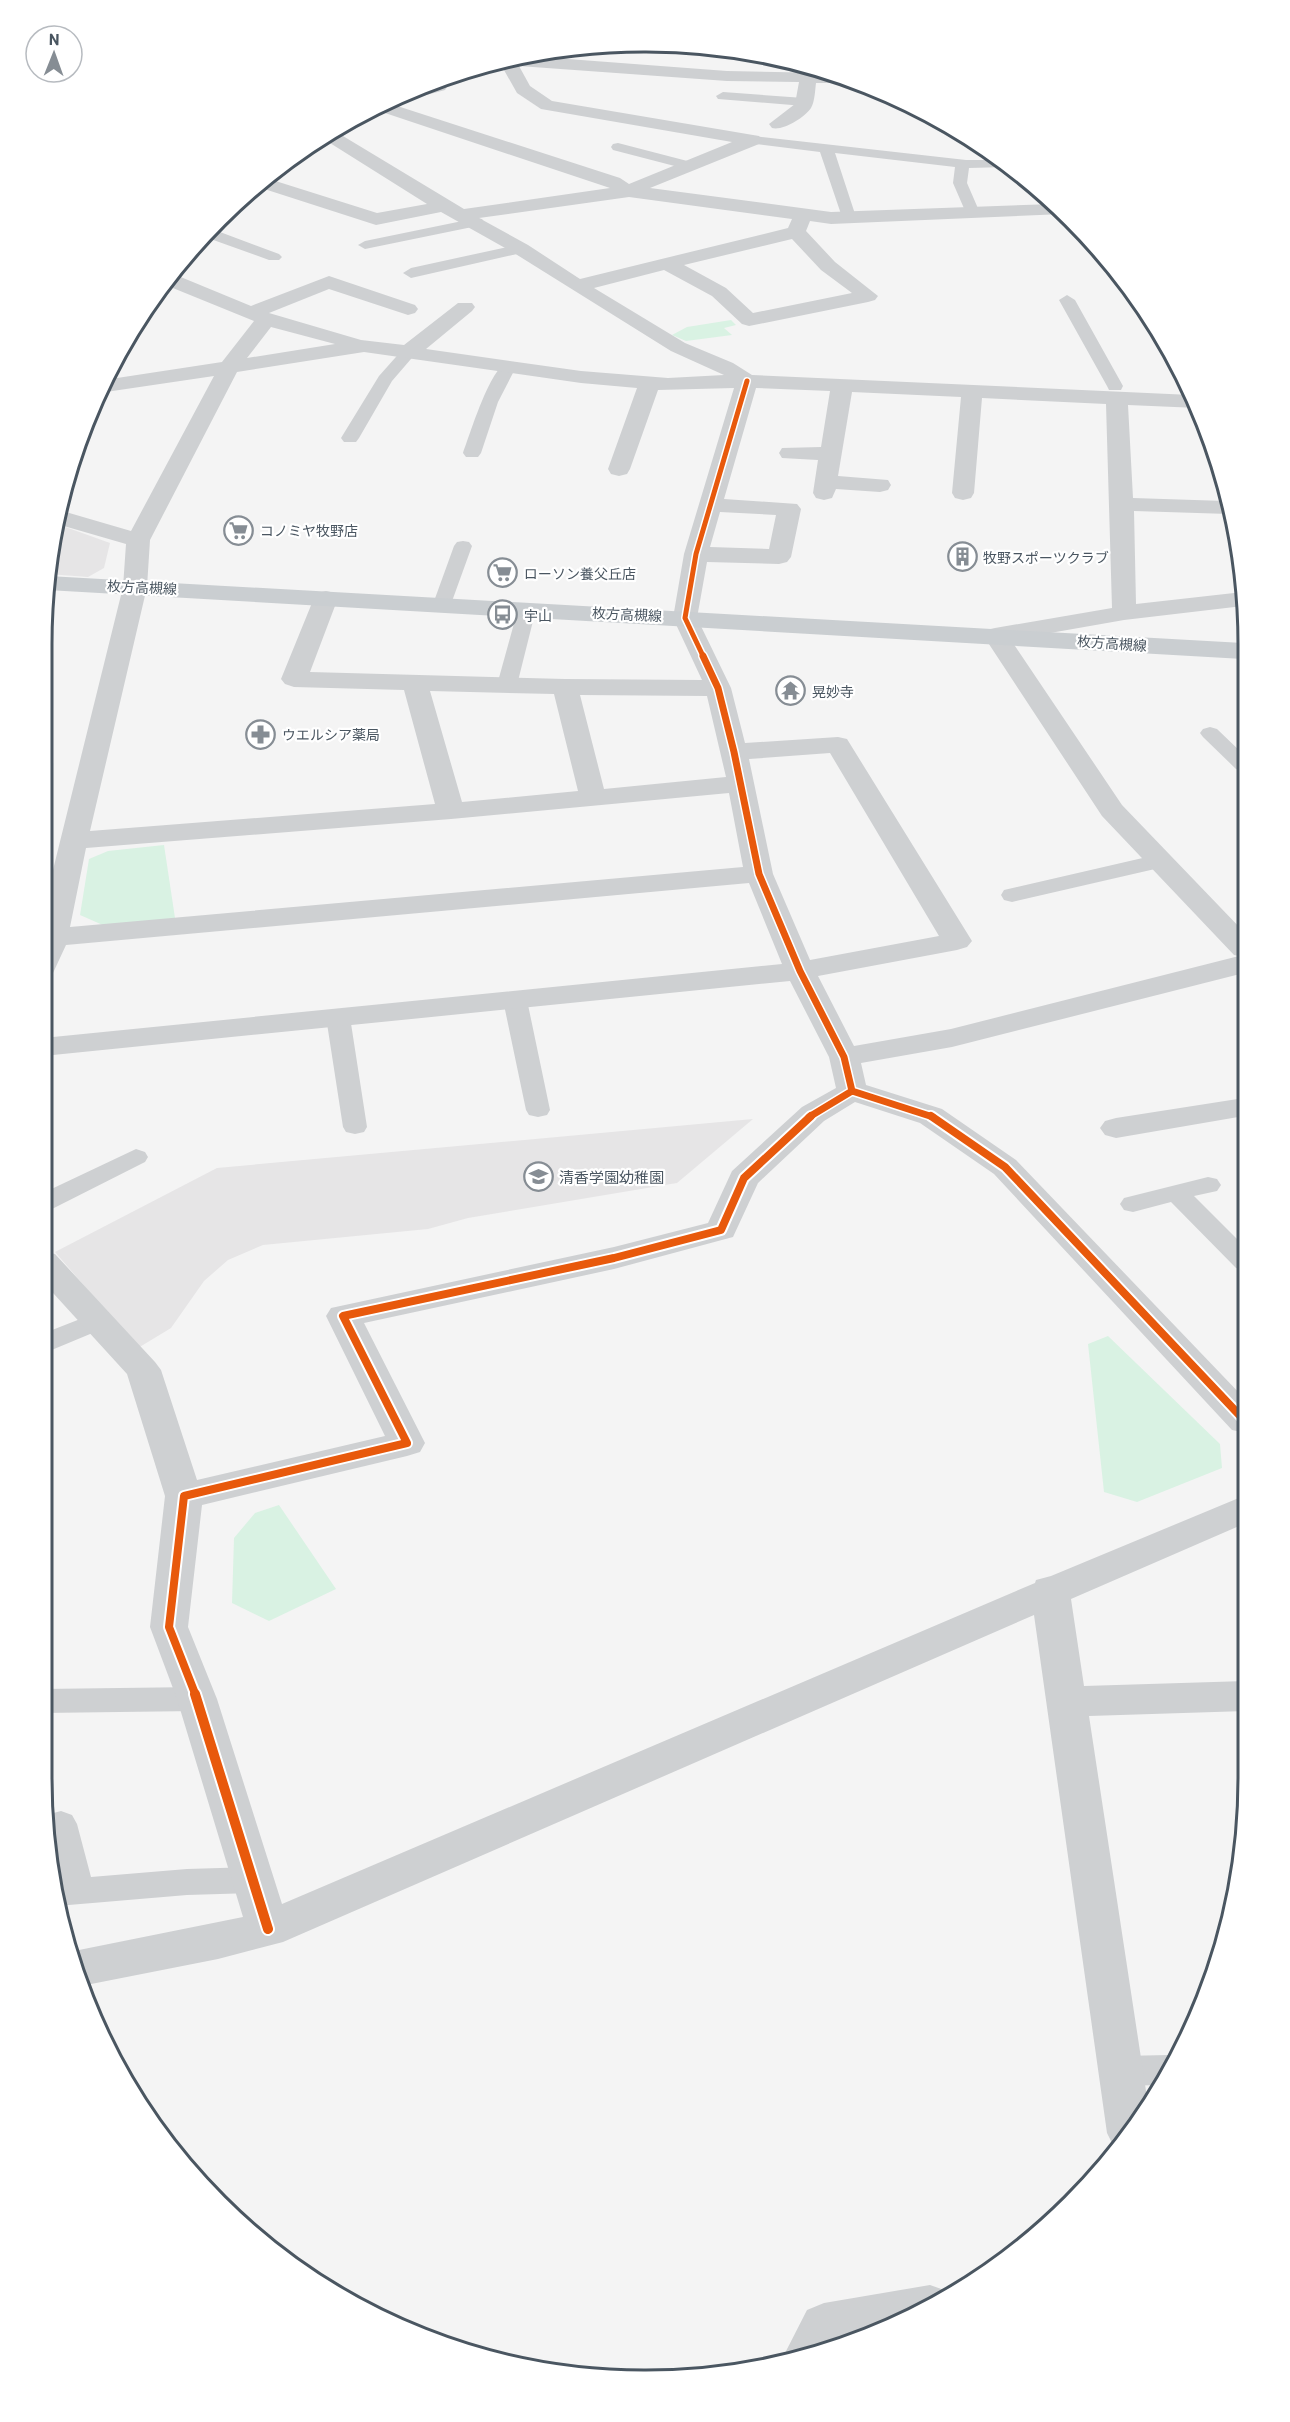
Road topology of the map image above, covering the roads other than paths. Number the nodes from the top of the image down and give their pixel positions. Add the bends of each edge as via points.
1 (540, 62) edge
2 (773, 67) edge
3 (513, 68) edge
4 (770, 76) junction
5 (809, 77) joint
6 (723, 96) dead end
7 (804, 102) junction
8 (392, 110) edge
9 (778, 124) dead end
10 (337, 139) edge
11 (753, 140) junction
12 (618, 147) dead end
13 (826, 148) junction
14 (962, 164) junction
15 (991, 164) edge
16 (690, 166) junction
17 (271, 186) edge
18 (629, 191) junction
19 (444, 206) junction
20 (1046, 210) edge
21 (973, 213) junction
22 (849, 218) junction
23 (470, 219) junction
24 (800, 223) junction
25 (217, 236) edge
26 (365, 245) dead end
27 (521, 249) junction
28 (274, 257) dead end
29 (666, 263) junction
30 (411, 273) dead end
31 (176, 282) edge
32 (577, 286) junction
33 (1067, 300) dead end
34 (465, 307) dead end
35 (408, 309) dead end
36 (258, 316) junction
37 (364, 346) junction
38 (409, 352) junction
39 (230, 366) junction
40 (508, 367) junction
41 (747, 381) junction
42 (650, 382) junction
43 (113, 385) edge
44 (842, 385) junction
45 (1177, 385) edge
46 (972, 391) junction
47 (1116, 392) junction
48 (1184, 401) edge
49 (350, 438) dead end
50 (472, 453) dead end
51 (790, 453) dead end
52 (830, 454) junction
53 (619, 469) dead end
54 (880, 485) dead end
55 (963, 493) dead end
56 (1122, 504) junction
57 (711, 505) junction
58 (1221, 508) edge
59 (66, 519) edge
60 (138, 540) junction
61 (462, 546) dead end
62 (696, 554) junction
63 (56, 583) edge
64 (135, 587) junction
65 (326, 598) junction
66 (1235, 600) edge
67 (442, 604) junction
68 (527, 609) junction
69 (1124, 613) junction
70 (685, 618) junction
71 (996, 635) junction
72 (1238, 651) edge
73 (415, 683) junction
74 (507, 685) junction
75 (565, 687) junction
76 (718, 688) junction
77 (1210, 734) dead end
78 (734, 752) junction
79 (1238, 760) edge
80 (740, 784) junction
81 (593, 798) junction
82 (451, 811) junction
83 (75, 840) junction
84 (1160, 861) junction
85 (759, 874) junction
86 (1012, 895) dead end
87 (54, 937) junction
88 (52, 942) edge
89 (1238, 943) edge
90 (1238, 966) edge
91 (800, 971) junction
92 (515, 1000) junction
93 (338, 1017) junction
94 (52, 1046) edge
95 (844, 1057) junction
96 (852, 1091) junction
97 (1238, 1108) edge
98 (538, 1110) dead end
99 (355, 1127) dead end
100 (1116, 1128) dead end
101 (136, 1157) dead end
102 (1208, 1185) dead end
103 (1176, 1193) junction
104 (52, 1199) edge
105 (1133, 1204) dead end
106 (1238, 1255) edge
107 (52, 1272) edge
108 (98, 1321) junction
109 (52, 1341) edge
110 (1238, 1414) edge
111 (184, 1496) junction
112 (1238, 1511) edge
113 (1050, 1590) junction
114 (1238, 1696) edge
115 (197, 1699) junction
116 (52, 1701) edge
117 (1066, 1702) junction
118 (55, 1825) edge
119 (253, 1880) junction
120 (66, 1892) edge
121 (268, 1929) junction
122 (84, 1967) edge
123 (1159, 2070) edge
124 (1121, 2071) junction
125 (1128, 2120) edge
126 (896, 2313) edge
127 (815, 2344) edge

1 - 4 street
2 - 4 street
3 - 11 street via 523,89 548,105
4 - 5 street
5 - 7 street
6 - 7 lane
7 - 9 street
8 - 18 street via 613,182
10 - 19 street
11 - 13 lane
11 - 16 street
12 - 16 lane
13 - 14 lane via 868,148
13 - 22 lane
14 - 15 lane
14 - 21 lane via 960,183
16 - 18 street
17 - 19 street via 376,219
18 - 23 street via 534,203
18 - 24 street
19 - 23 street
20 - 21 street
21 - 22 street
22 - 24 street
23 - 26 lane
23 - 27 street
24 - 29 street
24 - 29 street via 828,266 867,296 749,320 719,292
25 - 28 lane
27 - 30 lane
27 - 32 street
29 - 32 street
31 - 36 street
32 - 41 street via 678,347 726,367
33 - 47 lane
34 - 38 street
35 - 36 street via 329,282
36 - 37 street
36 - 39 street
37 - 38 street
37 - 39 street
38 - 40 street
38 - 49 lane via 385,379
39 - 43 street
39 - 60 street
40 - 42 street
40 - 50 lane via 490,402
41 - 42 street
41 - 44 street
41 - 57 street
42 - 53 street
44 - 46 street
44 - 52 street
45 - 47 street
46 - 47 street via 1093,397
46 - 55 street
47 - 48 street
47 - 56 street
51 - 52 street
52 - 54 street via 825,487
56 - 58 street
56 - 69 street
57 - 62 street
57 - 62 street via 789,509 779,557
59 - 60 street
60 - 64 street
61 - 67 lane
62 - 70 street
63 - 64 main road, 枚方高槻線
64 - 65 main road, 枚方高槻線
64 - 83 street
65 - 67 main road, 枚方高槻線
65 - 73 street via 294,679
66 - 69 street
67 - 68 main road, 枚方高槻線
68 - 70 main road, 枚方高槻線
68 - 74 lane
69 - 71 street
70 - 71 main road, 枚方高槻線
70 - 76 street
71 - 72 main road, 枚方高槻線
71 - 84 street via 1112,810
73 - 74 street
73 - 82 street
74 - 75 street
75 - 76 street
75 - 81 street
76 - 78 street
77 - 79 lane
78 - 80 street
78 - 91 street via 838,745 957,941
80 - 81 street
80 - 85 street
81 - 82 street
82 - 83 street
83 - 87 street
84 - 86 lane
84 - 89 street
85 - 87 street
85 - 91 street
87 - 88 street
90 - 95 street via 952,1038
91 - 92 street
91 - 95 street
92 - 93 street
92 - 98 lane
93 - 94 street
93 - 99 lane
95 - 96 street
96 - 110 street via 931,1116 1005,1167
96 - 111 street via 813,1114 744,1178 721,1230 615,1258 344,1316 407,1443
97 - 100 street
101 - 104 lane
102 - 103 lane
103 - 105 lane
103 - 106 lane
107 - 108 street
108 - 109 lane
108 - 111 street via 143,1370
111 - 115 street via 169,1627
112 - 113 street
113 - 117 street
113 - 121 street
114 - 117 street
115 - 116 lane
115 - 119 street
117 - 124 street
118 - 120 lane via 61,1824
119 - 120 lane
119 - 121 street
121 - 122 street
123 - 124 lane
124 - 125 street
126 - 127 street via 824,2326

